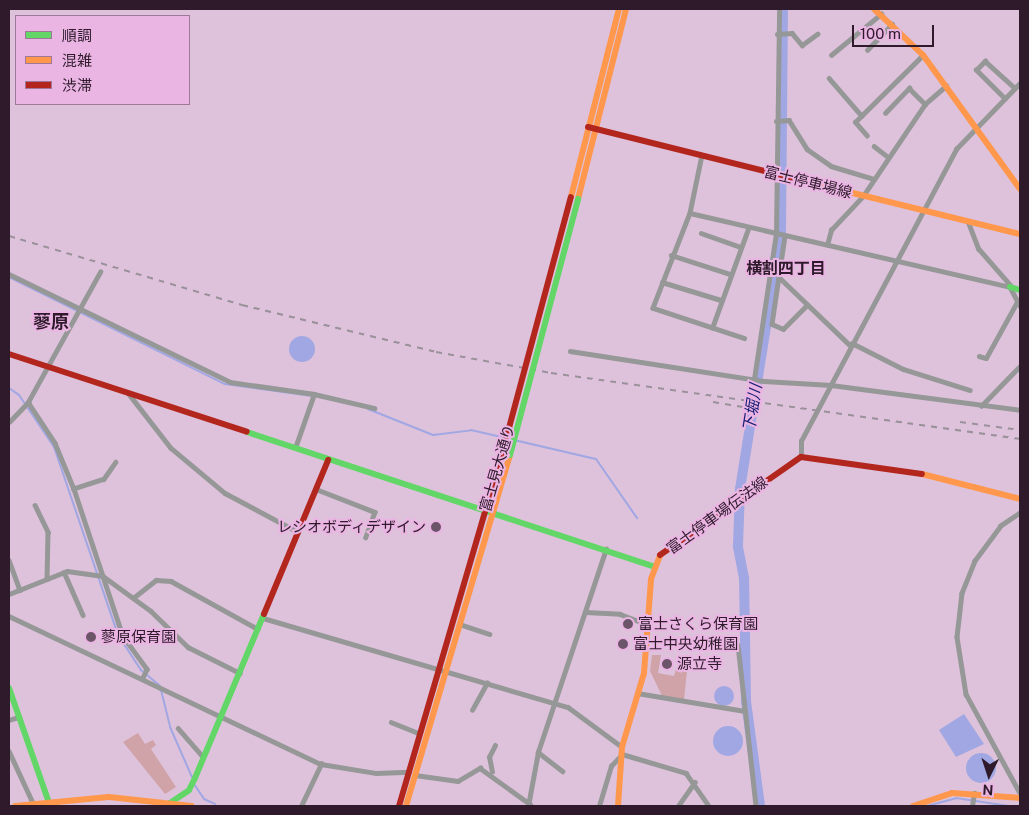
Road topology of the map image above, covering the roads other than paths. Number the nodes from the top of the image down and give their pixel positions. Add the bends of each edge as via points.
1 (619, 9) edge
2 (626, 9) edge
3 (779, 9) edge
4 (878, 11) edge
5 (892, 24) junction
6 (777, 34) junction
7 (817, 34) dead end
8 (867, 50) dead end
9 (831, 55) dead end
10 (924, 55) junction
11 (829, 78) dead end
12 (1020, 83) edge
13 (946, 86) junction
14 (1015, 88) junction
15 (1005, 98) junction
16 (925, 104) junction
17 (885, 113) dead end
18 (862, 116) junction
19 (776, 121) junction
20 (588, 127) junction
21 (977, 127) junction
22 (597, 129) junction
23 (867, 136) dead end
24 (874, 146) dead end
25 (702, 155) junction
26 (887, 156) junction
27 (778, 174) junction
28 (874, 179) junction
29 (1020, 189) edge
30 (863, 196) junction
31 (575, 198) junction
32 (924, 211) junction
33 (690, 213) junction
34 (968, 221) junction
35 (748, 229) junction
36 (701, 233) dead end
37 (776, 234) junction
38 (1020, 234) edge
39 (785, 236) junction
40 (827, 245) junction
41 (741, 247) junction
42 (672, 255) junction
43 (895, 263) junction
44 (100, 272) dead end
45 (9, 274) edge
46 (730, 274) junction
47 (780, 278) junction
48 (662, 282) junction
49 (1011, 287) junction
50 (1020, 290) edge
51 (721, 300) junction
52 (1018, 300) junction
53 (807, 305) junction
54 (1020, 306) edge
55 (80, 308) junction
56 (712, 328) junction
57 (744, 338) dead end
58 (852, 345) junction
59 (570, 351) dead end
60 (9, 354) edge
61 (978, 356) dead end
62 (1020, 366) edge
63 (47, 367) junction
64 (754, 379) junction
65 (831, 385) junction
66 (970, 390) dead end
67 (129, 394) junction
68 (314, 394) junction
69 (27, 403) junction
70 (982, 406) junction
71 (374, 408) dead end
72 (1020, 410) edge
73 (9, 422) edge
74 (295, 448) junction
75 (801, 457) junction
76 (328, 460) junction
77 (116, 462) dead end
78 (74, 489) junction
79 (316, 489) junction
80 (1020, 499) edge
81 (35, 504) dead end
82 (485, 510) junction
83 (493, 512) junction
84 (1020, 513) edge
85 (298, 532) junction
86 (366, 537) dead end
87 (606, 549) junction
88 (9, 560) edge
89 (654, 566) junction
90 (64, 572) junction
91 (103, 576) junction
92 (47, 580) junction
93 (20, 590) junction
94 (9, 594) edge
95 (133, 598) junction
96 (585, 612) junction
97 (83, 615) dead end
98 (9, 616) edge
99 (262, 618) junction
100 (459, 624) junction
101 (648, 625) junction
102 (258, 629) junction
103 (489, 634) dead end
104 (738, 646) dead end
105 (442, 670) junction
106 (240, 673) junction
107 (143, 678) junction
108 (487, 683) junction
109 (9, 688) edge
110 (637, 693) junction
111 (555, 703) junction
112 (472, 710) dead end
113 (744, 711) junction
114 (18, 717) junction
115 (221, 717) junction
116 (9, 720) edge
117 (392, 722) dead end
118 (178, 728) dead end
119 (420, 734) junction
120 (495, 745) dead end
121 (9, 751) edge
122 (622, 751) junction
123 (538, 752) junction
124 (203, 757) junction
125 (321, 764) junction
126 (492, 772) junction
127 (562, 772) dead end
128 (412, 774) junction
129 (694, 782) junction
130 (1020, 792) edge
131 (974, 794) junction
132 (1020, 798) edge
133 (33, 803) junction
134 (49, 803) edge
135 (168, 805) edge
136 (529, 805) edge
137 (972, 805) edge
138 (16, 806) edge
139 (192, 806) edge
140 (301, 806) edge
141 (399, 806) edge
142 (406, 806) edge
143 (599, 806) edge
144 (618, 806) edge
145 (678, 806) edge
146 (709, 806) edge
147 (756, 806) edge
148 (913, 806) edge

1 - 20 street
2 - 22 street
3 - 6 street
4 - 5 street
4 - 9 street
5 - 8 street
5 - 10 street
6 - 7 street via 792,32 802,45
6 - 19 street
10 - 13 street
10 - 18 street
11 - 18 street
12 - 14 street
13 - 16 street
13 - 21 street
14 - 15 street
14 - 15 street via 985,61 976,70
15 - 21 street
16 - 17 street via 909,88
16 - 26 street
18 - 23 street via 855,122
19 - 27 street
19 - 28 street via 784,121 800,131 807,149 832,166
20 - 22 street, 富士停車場線
20 - 31 street, 富士見大通り
21 - 29 street
21 - 32 street via 956,149
22 - 25 street, 富士停車場線
22 - 31 street, 富士見大通り
24 - 26 street
25 - 27 street, 富士停車場線
25 - 33 street
26 - 28 street
27 - 30 street, 富士停車場線
27 - 37 street
28 - 30 street
30 - 32 street, 富士停車場線
30 - 40 street via 831,230
31 - 82 street, 富士見大通り, bridge
31 - 83 street, 富士見大通り, bridge
32 - 34 street, 富士停車場線
32 - 43 street
33 - 35 street
33 - 42 street
34 - 38 street, 富士停車場線
34 - 49 street via 979,249
35 - 37 street
35 - 41 street
36 - 41 street
37 - 39 street
37 - 64 street
39 - 40 street
39 - 47 street
40 - 43 street
41 - 46 street
42 - 46 street
42 - 48 street
43 - 49 street
43 - 58 street
44 - 55 street
45 - 55 street
46 - 51 street
47 - 53 street
47 - 53 street via 772,324 783,329
48 - 51 street
48 - 56 street via 654,308
49 - 50 street
49 - 52 street
51 - 56 street
52 - 54 street
52 - 61 street via 986,358
53 - 58 street
55 - 63 street
55 - 68 street via 230,382
56 - 57 street
58 - 65 street
58 - 66 street via 903,369
59 - 64 street
60 - 63 street
62 - 70 street
63 - 67 street
63 - 69 street
64 - 65 street
65 - 70 street
65 - 75 street via 802,441
67 - 74 street
67 - 85 street via 171,448 225,492
68 - 71 street
68 - 74 street
69 - 73 street
69 - 78 street via 55,443
70 - 72 street
74 - 76 street
75 - 80 street via 918,472
75 - 89 street, 富士停車場伝法線 via 659,556
76 - 79 street
76 - 82 street
77 - 78 street via 104,479
78 - 91 street
79 - 85 street
79 - 86 street via 375,512
81 - 92 street via 48,532
82 - 83 street
82 - 105 street, 富士見大通り
83 - 87 street
83 - 100 street, 富士見大通り
84 - 130 street via 1001,526 982,549 962,593 957,658 966,694
85 - 99 street
87 - 89 street
87 - 96 street
88 - 93 street
89 - 101 street, 富士停車場伝法線
90 - 91 street
90 - 92 street
90 - 97 street
91 - 95 street
91 - 107 street via 123,636 147,669
92 - 93 street
93 - 94 street
95 - 102 street via 156,580 171,581
95 - 106 street via 188,647
96 - 101 street via 620,614
96 - 111 street
98 - 107 street
99 - 102 street
99 - 105 street
100 - 103 street
100 - 105 street, 富士見大通り
101 - 110 street, 富士停車場伝法線
102 - 106 street
104 - 113 street
105 - 108 street
105 - 119 street, 富士見大通り
105 - 128 street, 富士見大通り
106 - 115 street
107 - 115 street
108 - 111 street
108 - 112 street
109 - 114 street
110 - 113 street
110 - 122 street, 富士停車場伝法線
111 - 122 street via 568,707
111 - 123 street
113 - 147 street
114 - 116 street
114 - 134 street
115 - 124 street
115 - 125 street
117 - 119 street
118 - 124 street
119 - 128 street, 富士見大通り
120 - 126 street via 489,757
121 - 133 street
122 - 129 street via 686,773
122 - 143 street via 611,766
122 - 144 street, 富士停車場伝法線
123 - 127 street
123 - 136 street
124 - 135 street via 192,785
125 - 128 street via 376,773
125 - 140 street
126 - 128 street via 480,768 458,781
126 - 136 street
128 - 141 street, 富士見大通り
128 - 142 street, 富士見大通り
129 - 145 street
129 - 146 street
131 - 132 street
131 - 137 street
131 - 148 street via 942,796
133 - 134 street
133 - 138 street
134 - 135 street via 109,798
135 - 139 street

